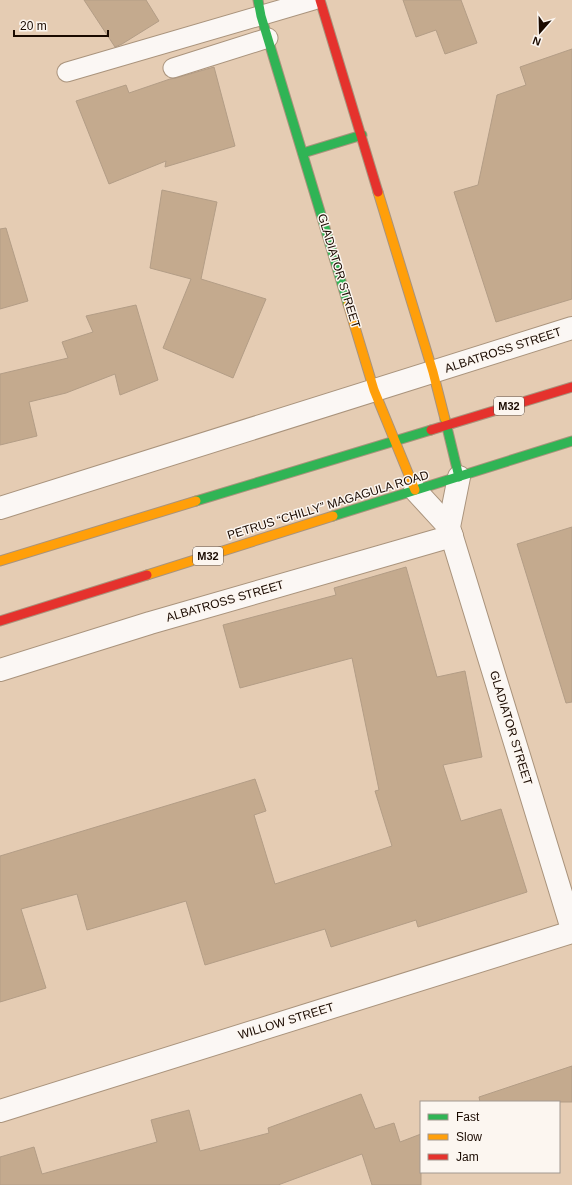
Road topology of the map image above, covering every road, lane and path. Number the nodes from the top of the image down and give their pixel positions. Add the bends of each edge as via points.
1 (314, 0) edge
2 (320, 0) edge
3 (260, 8) edge
4 (268, 38) junction
5 (173, 68) dead end
6 (67, 72) dead end
7 (362, 135) junction
8 (303, 153) junction
9 (572, 328) edge
10 (433, 372) junction
11 (572, 387) edge
12 (374, 390) junction
13 (445, 426) junction
14 (394, 441) junction
15 (572, 441) edge
16 (459, 477) junction
17 (415, 490) junction
18 (0, 508) edge
19 (450, 532) junction
20 (0, 561) edge
21 (0, 621) edge
22 (0, 670) edge
23 (572, 931) edge
24 (0, 1111) edge

1 - 3 lane
2 - 7 main road, GLADIATOR STREET
3 - 4 main road, GLADIATOR STREET
3 - 6 lane
4 - 5 lane
4 - 8 main road, GLADIATOR STREET
7 - 8 main road
7 - 10 main road, GLADIATOR STREET
8 - 12 main road, GLADIATOR STREET
9 - 10 street, ALBATROSS STREET
10 - 12 street, ALBATROSS STREET
10 - 13 main road, GLADIATOR STREET
11 - 13 main road, M32
12 - 14 main road, GLADIATOR STREET
12 - 18 street
13 - 14 main road, M32
13 - 16 main road, GLADIATOR STREET
14 - 17 main road, GLADIATOR STREET
14 - 20 main road, M32
15 - 16 main road, PETRUS “CHILLY” MAGAGULA ROAD / M32
16 - 17 main road, PETRUS “CHILLY” MAGAGULA ROAD / M32
16 - 19 street, GLADIATOR STREET
17 - 19 street, GLADIATOR STREET
17 - 21 main road, PETRUS “CHILLY” MAGAGULA ROAD / M32
19 - 22 street, ALBATROSS STREET
19 - 23 street, GLADIATOR STREET
23 - 24 street, WILLOW STREET

